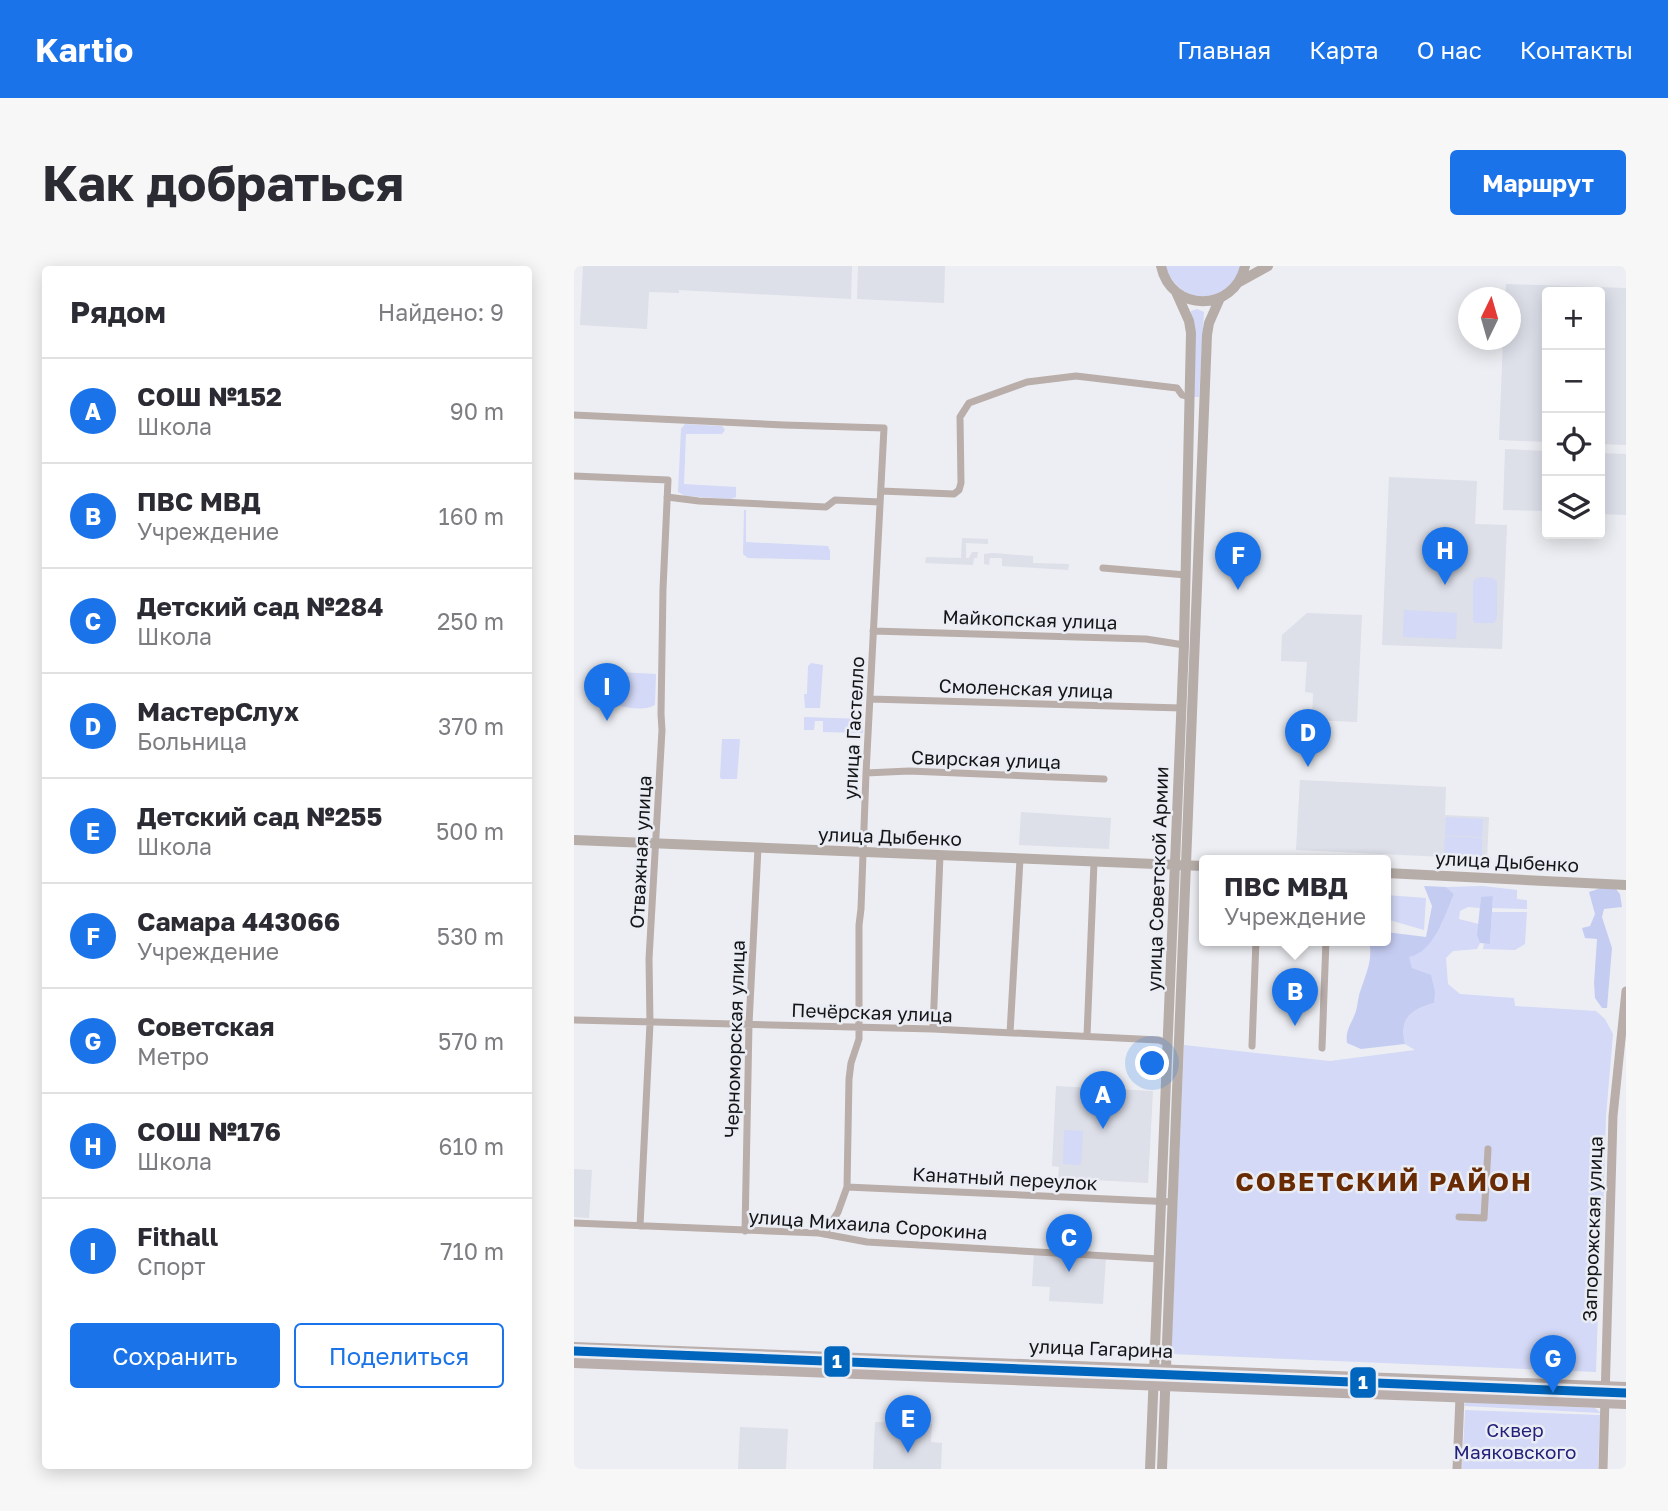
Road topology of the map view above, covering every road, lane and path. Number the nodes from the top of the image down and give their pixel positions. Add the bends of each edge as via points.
1 (1150, 266) edge
2 (1161, 266) edge
3 (1245, 266) edge
4 (1268, 266) edge
5 (1239, 282) junction
6 (1168, 284) junction
7 (1176, 292) junction
8 (1220, 298) junction
9 (1189, 397) junction
10 (574, 415) edge
11 (574, 476) edge
12 (1188, 478) junction
13 (1200, 478) junction
14 (881, 491) junction
15 (667, 496) junction
16 (880, 502) junction
17 (1104, 568) dead end
18 (1191, 575) junction
19 (873, 631) junction
20 (1184, 645) junction
21 (870, 699) junction
22 (1181, 708) junction
23 (866, 773) junction
24 (1104, 779) dead end
25 (574, 840) edge
26 (657, 843) junction
27 (758, 848) junction
28 (862, 852) junction
29 (940, 855) junction
30 (1020, 859) junction
31 (1094, 862) junction
32 (1180, 865) junction
33 (1199, 866) edge
34 (1391, 873) edge
35 (1626, 885) edge
36 (1256, 946) edge
37 (1326, 946) edge
38 (1626, 991) edge
39 (574, 1020) edge
40 (650, 1023) junction
41 (749, 1024) junction
42 (859, 1028) junction
43 (933, 1029) junction
44 (1010, 1033) junction
45 (1087, 1036) junction
46 (1167, 1043) junction
47 (1180, 1044) junction
48 (1252, 1046) dead end
49 (1322, 1048) dead end
50 (1488, 1149) dead end
51 (847, 1187) junction
52 (1161, 1202) junction
53 (1174, 1202) junction
54 (1459, 1217) dead end
55 (574, 1223) edge
56 (640, 1226) junction
57 (745, 1231) junction
58 (824, 1234) junction
59 (1159, 1259) junction
60 (574, 1348) edge
61 (574, 1362) edge
62 (1112, 1368) junction
63 (1161, 1369) junction
64 (1112, 1383) junction
65 (1160, 1386) junction
66 (1605, 1388) junction
67 (1626, 1388) edge
68 (1460, 1397) junction
69 (1605, 1402) junction
70 (1626, 1403) edge
71 (1150, 1469) edge
72 (1162, 1469) edge
73 (1457, 1469) edge
74 (1603, 1469) edge

1 - 6 main road
2 - 6 main road
3 - 5 main road
4 - 5 main road
5 - 8 main road
6 - 7 main road
7 - 8 main road via 1198,301
7 - 9 main road, улица Советской Армии via 1191,333
8 - 13 main road, улица Советской Армии via 1207,335
9 - 12 main road, улица Советской Армии
9 - 14 street via 1177,388 1076,376 1027,382 969,403 960,416 961,484 954,494
10 - 14 street, улица Гастелло via 884,428
11 - 15 street, Отважная улица via 668,480
12 - 13 main road
12 - 18 main road, улица Советской Армии
13 - 18 main road, улица Советской Армии
14 - 16 street, улица Гастелло
15 - 16 street via 699,502 826,507 835,500
15 - 26 street, Отважная улица
16 - 19 street, улица Гастелло
17 - 18 street
18 - 20 main road, улица Советской Армии
18 - 32 main road, улица Советской Армии
19 - 20 street, Майкопская улица via 1146,639
19 - 21 street, улица Гастелло
20 - 22 main road, улица Советской Армии
21 - 22 street, Смоленская улица
21 - 23 street, улица Гастелло
22 - 32 main road, улица Советской Армии
23 - 24 street, Свирская улица
23 - 28 street, улица Гастелло
25 - 26 main road, улица Дыбенко
26 - 27 main road, улица Дыбенко
26 - 40 street, Отважная улица
27 - 28 main road, улица Дыбенко
27 - 41 street, Черноморская улица
28 - 29 main road, улица Дыбенко
28 - 42 street, улица Гастелло
29 - 30 main road, улица Дыбенко
29 - 43 street
30 - 31 main road, улица Дыбенко
30 - 44 street
31 - 32 main road, улица Дыбенко
31 - 45 street
32 - 33 main road, улица Дыбенко
32 - 46 main road, улица Советской Армии
32 - 47 main road, улица Советской Армии
34 - 35 main road, улица Дыбенко
36 - 48 street
37 - 49 street
38 - 66 street, Запорожская улица via 1613,1116
39 - 40 street, Печёрская улица
40 - 41 street, Печёрская улица
40 - 56 street, Отважная улица
41 - 42 street, Печёрская улица
41 - 57 street, Черноморская улица
42 - 43 street, Печёрская улица
42 - 51 street, улица Гастелло via 849,1079
43 - 44 street, Печёрская улица
44 - 45 street, Печёрская улица
45 - 46 street, Печёрская улица
46 - 47 main road
46 - 52 main road, улица Советской Армии
47 - 53 main road, улица Советской Армии
50 - 54 street via 1484,1218
51 - 52 street, Канатный переулок
51 - 58 street, улица Гастелло
52 - 53 street, Канатный переулок
52 - 59 main road, улица Советской Армии
53 - 63 main road, улица Советской Армии
55 - 56 street, улица Михаила Сорокина
56 - 57 street, улица Михаила Сорокина
57 - 58 street, улица Михаила Сорокина
58 - 59 street, улица Михаила Сорокина via 867,1242
59 - 63 main road, улица Советской Армии
60 - 62 main road, улица Гагарина
61 - 64 main road, улица Гагарина
62 - 63 main road, улица Гагарина
62 - 64 main road
63 - 65 main road, улица Советской Армии
63 - 66 main road, улица Гагарина
64 - 65 main road, улица Гагарина
65 - 68 main road, улица Гагарина
65 - 71 main road, улица Советской Армии
65 - 72 main road, улица Советской Армии
66 - 67 main road, улица Гагарина
66 - 69 street, Запорожская улица
68 - 69 main road, улица Гагарина
68 - 73 street
69 - 70 main road, улица Гагарина
69 - 74 street, Запорожская улица

